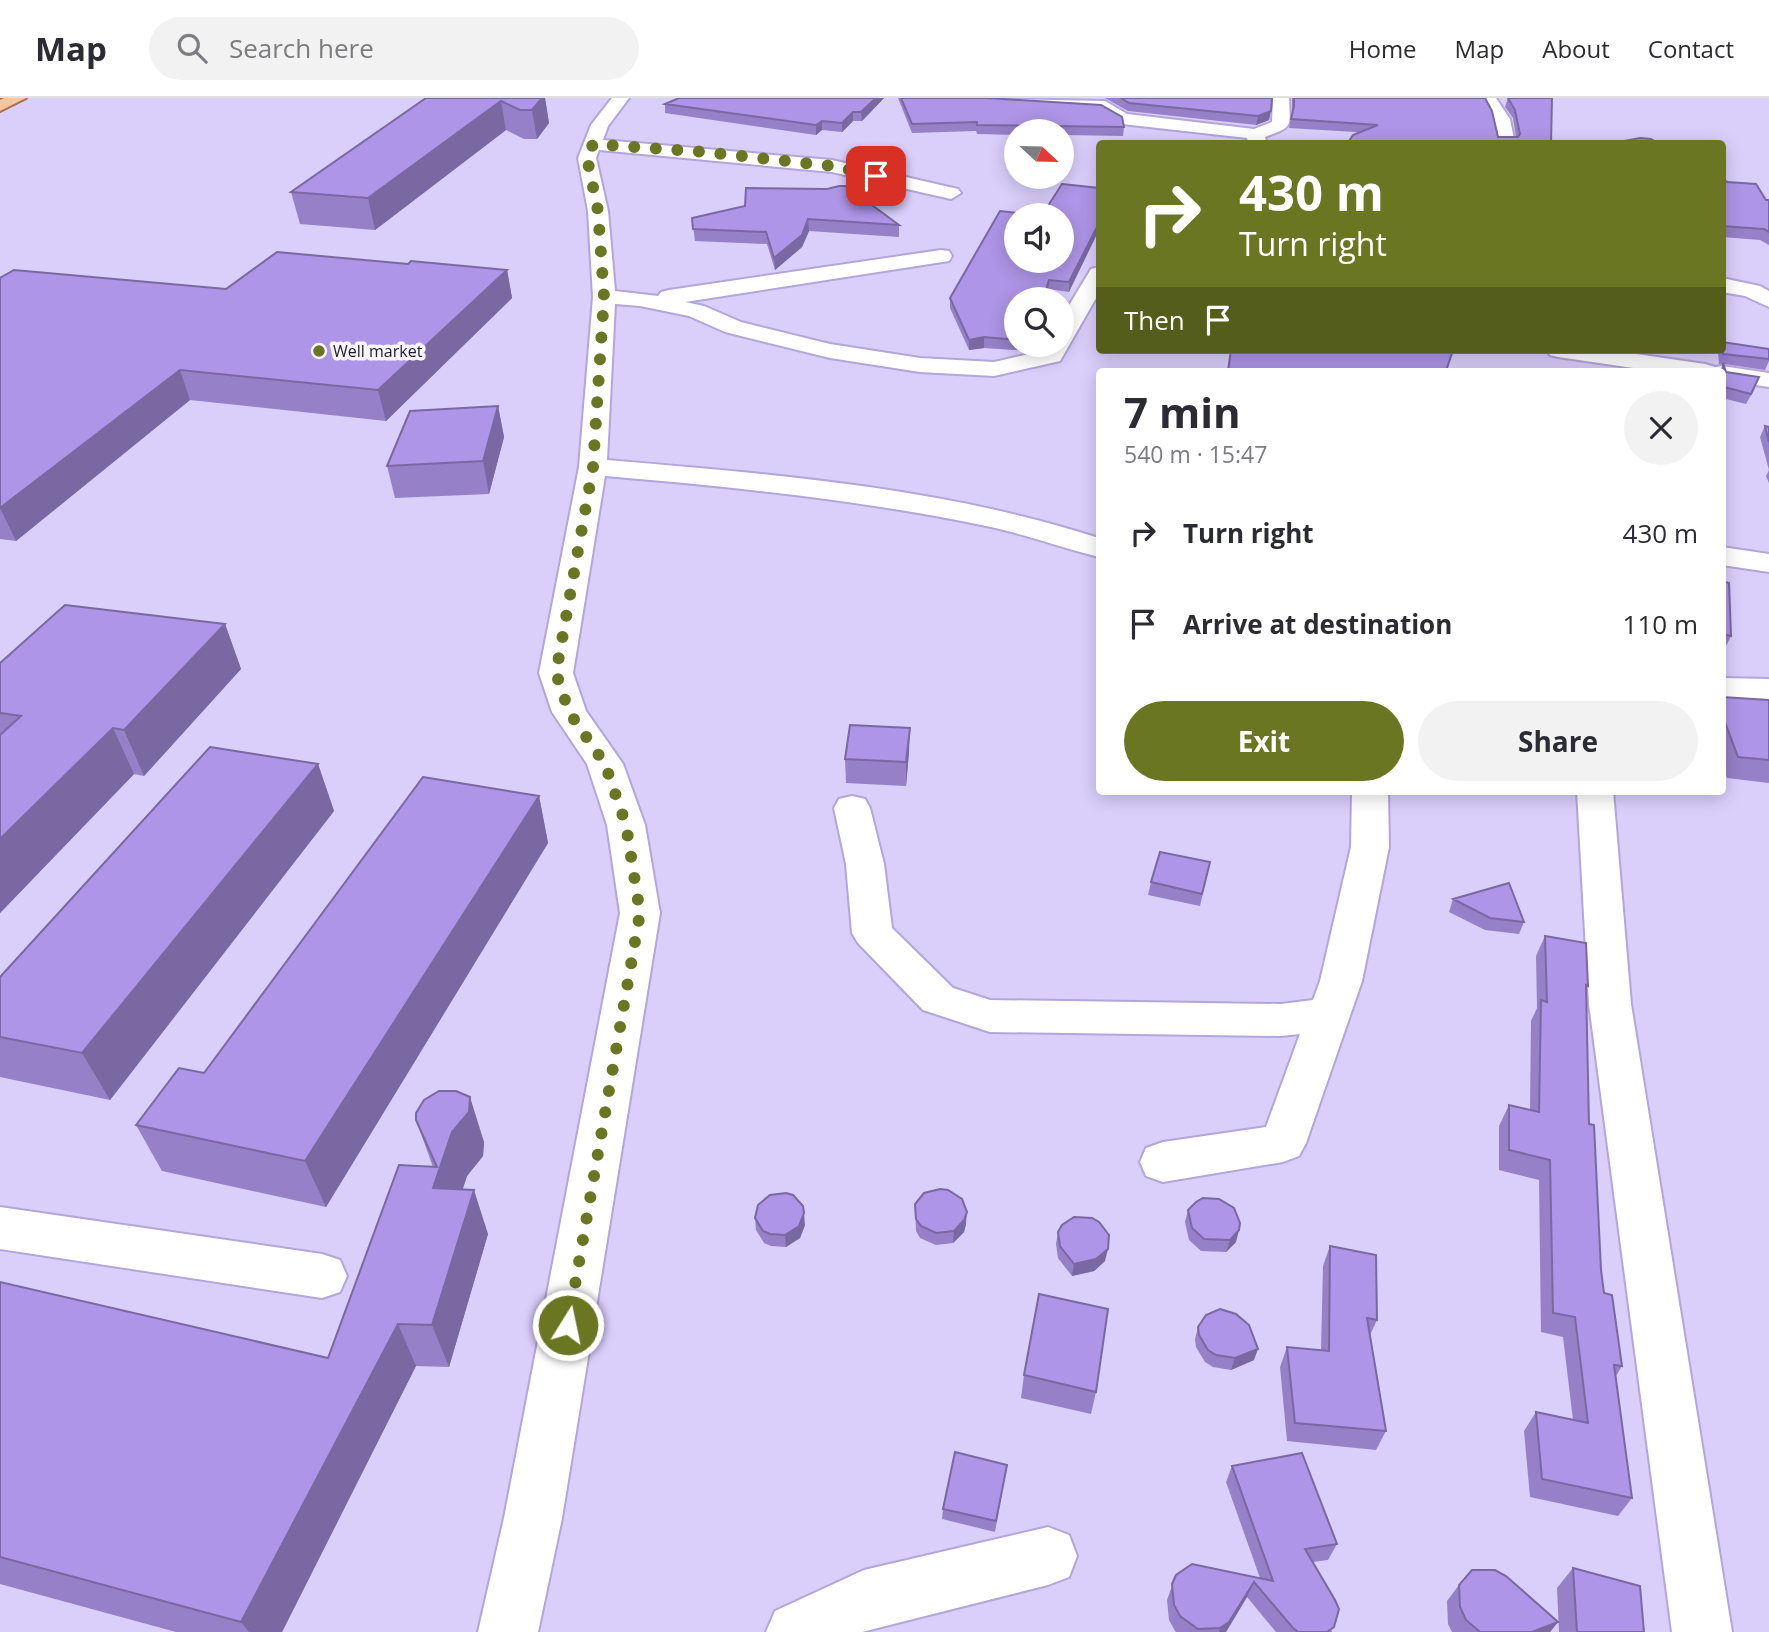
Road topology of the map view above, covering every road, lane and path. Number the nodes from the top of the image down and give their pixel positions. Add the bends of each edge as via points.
1 (18, 98) edge
2 (621, 98) edge
3 (968, 98) edge
4 (1281, 98) edge
5 (1488, 98) edge
6 (1107, 102) edge
7 (0, 106) edge
8 (1256, 139) edge
9 (1505, 140) edge
10 (593, 144) junction
11 (951, 192) dead end
12 (941, 256) dead end
13 (1096, 279) edge
14 (1726, 284) edge
15 (1760, 296) edge
16 (622, 298) junction
17 (1074, 317) edge
18 (1586, 354) edge
19 (1047, 357) edge
20 (1684, 368) edge
21 (1726, 374) edge
22 (1769, 380) edge
23 (593, 467) junction
24 (1096, 547) edge
25 (1726, 557) edge
26 (1769, 562) edge
27 (1726, 688) edge
28 (1769, 689) edge
29 (1370, 795) edge
30 (1595, 795) edge
31 (852, 808) dead end
32 (1329, 1014) junction
33 (1163, 1162) dead end
34 (0, 1228) edge
35 (322, 1276) dead end
36 (1048, 1556) dead end
37 (508, 1632) edge
38 (796, 1632) edge
39 (1702, 1632) edge

1 - 7 main road
2 - 10 street via 600,125
3 - 6 street
4 - 8 street via 1281,125
5 - 9 street via 1501,119
6 - 8 street via 1122,119
10 - 11 street via 832,166
10 - 16 street via 587,158
12 - 16 street via 713,292
13 - 17 street
14 - 15 street
16 - 19 street via 696,311 733,327 830,351 920,365 994,369
16 - 23 street
18 - 20 street
21 - 22 street
23 - 24 street via 777,483 930,506 1047,530
23 - 37 street via 556,673 569,712 605,764 626,825 640,913 533,1518
25 - 26 street
27 - 28 street
29 - 32 street via 1370,847 1341,981
30 - 39 street via 1611,1004
31 - 32 street via 865,864 872,933 938,999 990,1016 1281,1020
32 - 33 street via 1283,1143
34 - 35 street
36 - 38 street via 864,1600

